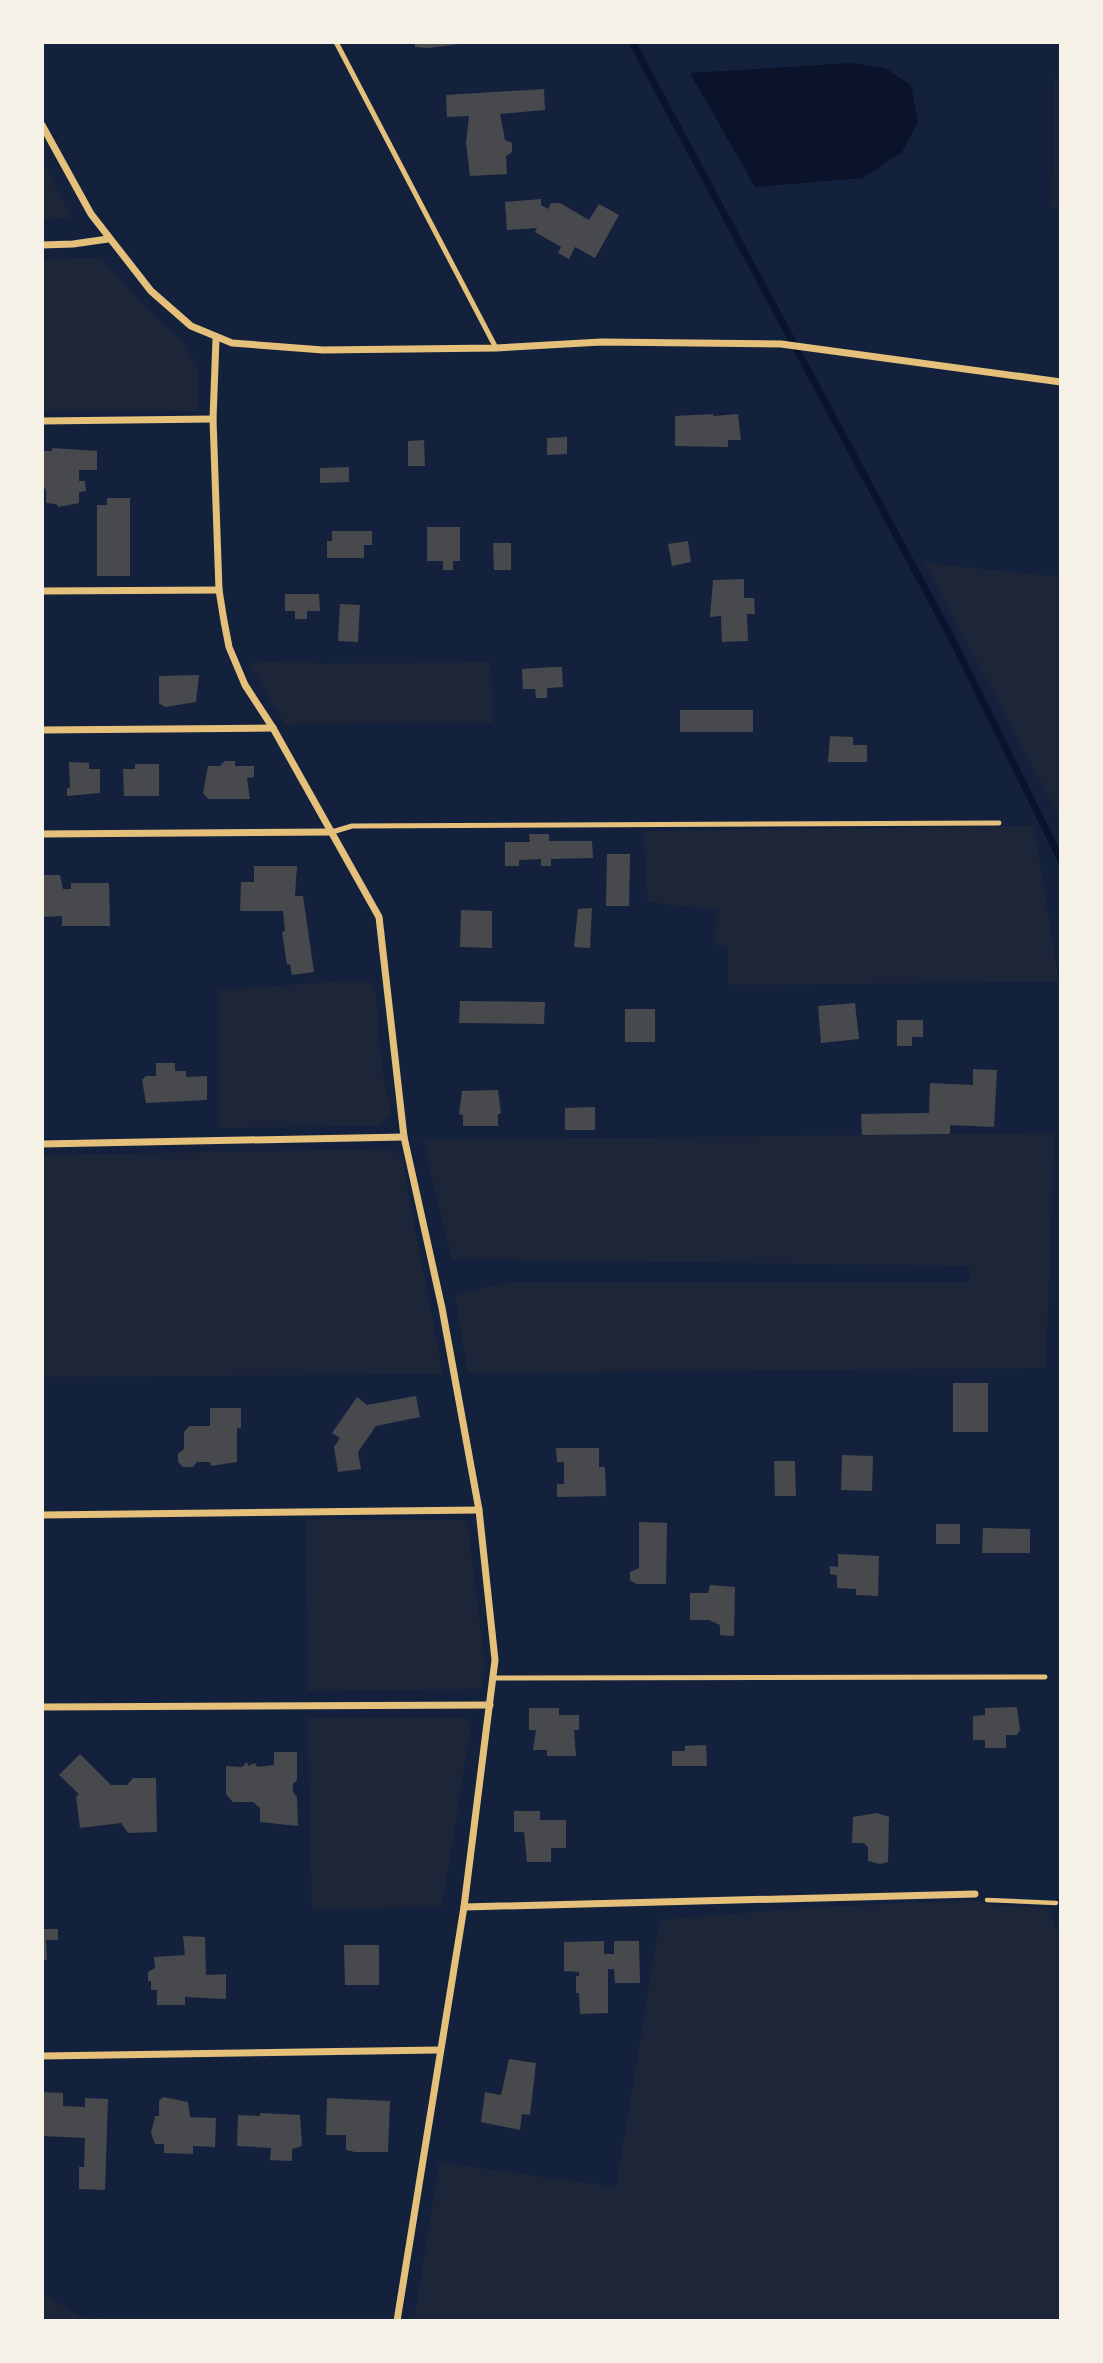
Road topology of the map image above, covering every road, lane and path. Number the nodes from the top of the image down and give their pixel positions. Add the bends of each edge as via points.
1 (336, 42) edge
2 (42, 125) edge
3 (108, 239) junction
4 (42, 245) edge
5 (216, 339) junction
6 (496, 348) junction
7 (1061, 382) edge
8 (213, 419) junction
9 (42, 421) edge
10 (219, 590) junction
11 (42, 592) edge
12 (273, 728) junction
13 (42, 730) edge
14 (999, 823) dead end
15 (332, 832) junction
16 (42, 834) edge
17 (404, 1137) junction
18 (42, 1144) edge
19 (479, 1510) junction
20 (42, 1515) edge
21 (1045, 1677) dead end
22 (495, 1678) junction
23 (490, 1705) junction
24 (42, 1707) edge
25 (975, 1894) joint
26 (1056, 1902) dead end
27 (464, 1907) junction
28 (438, 2049) junction
29 (42, 2056) edge
30 (397, 2321) edge

1 - 6 lane
2 - 3 street
3 - 4 street
3 - 5 street via 168,309
5 - 6 street via 247,346 323,349
5 - 8 street
6 - 7 street via 601,342 818,346
8 - 9 street
8 - 10 street
10 - 11 street
10 - 12 street via 229,648 245,685
12 - 13 street
12 - 15 street
14 - 15 lane via 352,826
15 - 16 street
15 - 17 street via 379,917
17 - 18 street
17 - 19 street via 442,1308
19 - 20 street
19 - 22 street
21 - 22 lane
22 - 23 street
23 - 24 street
23 - 27 street
25 - 26 path via 997,1901
25 - 27 street
27 - 28 street
28 - 29 street
28 - 30 street

